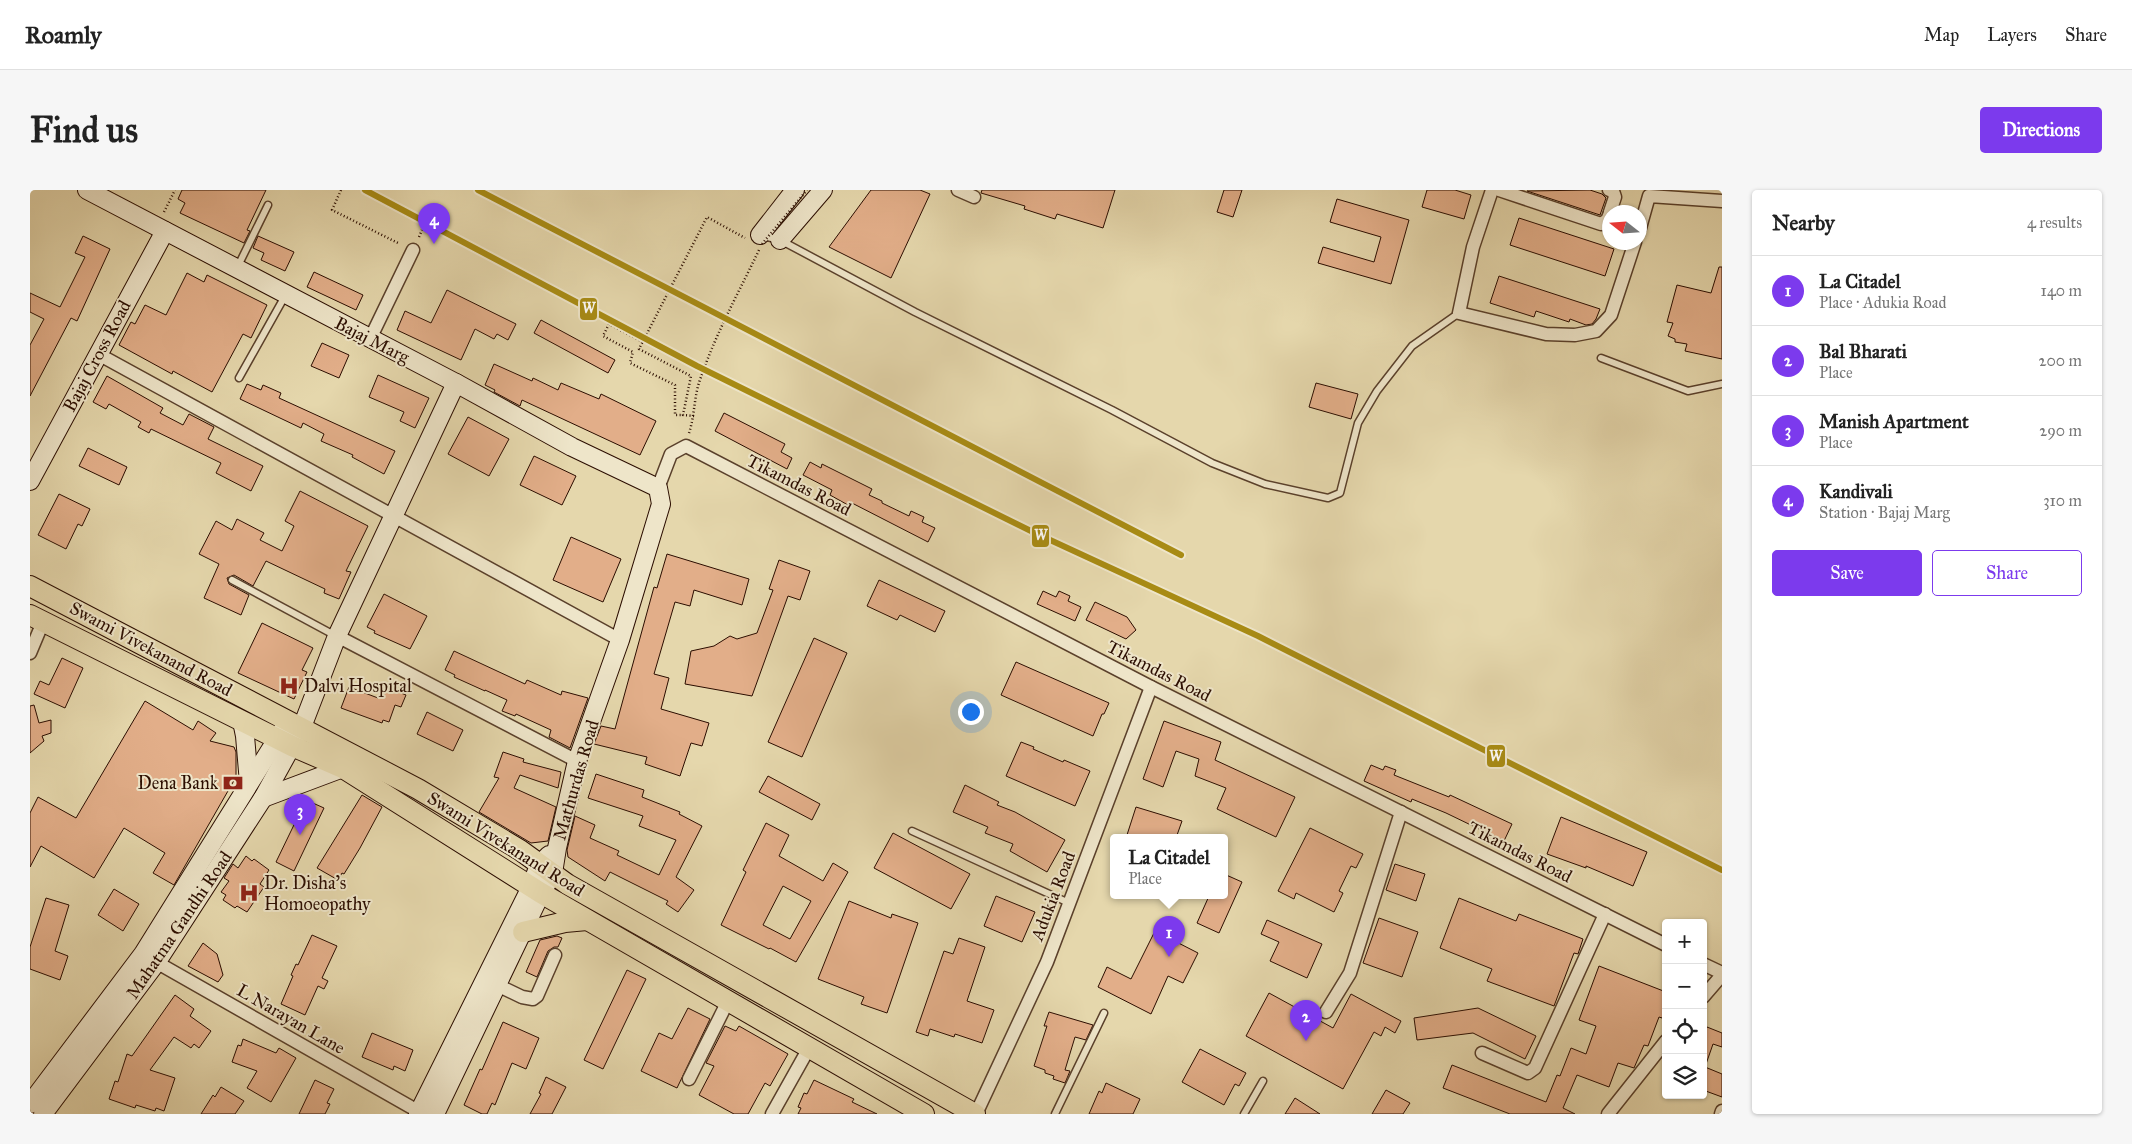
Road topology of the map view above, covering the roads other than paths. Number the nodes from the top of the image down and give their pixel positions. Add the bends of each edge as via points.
1 (86, 190) edge
2 (794, 190) edge
3 (823, 190) edge
4 (958, 190) edge
5 (1492, 190) edge
6 (1500, 190) edge
7 (1609, 190) edge
8 (1531, 195) edge
9 (974, 198) dead end
10 (1722, 201) edge
11 (268, 205) dead end
12 (1612, 205) edge
13 (1646, 205) edge
14 (1602, 223) edge
15 (161, 229) junction
16 (757, 239) joint
17 (780, 240) junction
18 (413, 250) dead end
19 (1632, 250) edge
20 (236, 269) junction
21 (286, 295) junction
22 (1459, 313) junction
23 (370, 339) junction
24 (98, 354) junction
25 (1601, 358) dead end
26 (239, 378) dead end
27 (456, 383) junction
28 (1722, 384) edge
29 (30, 481) edge
30 (658, 488) junction
31 (392, 516) junction
32 (232, 580) dead end
33 (30, 586) edge
34 (37, 618) edge
35 (337, 636) junction
36 (620, 640) junction
37 (30, 653) edge
38 (1152, 687) junction
39 (242, 721) junction
40 (295, 724) junction
41 (285, 742) junction
42 (577, 761) junction
43 (343, 768) junction
44 (249, 783) junction
45 (263, 798) junction
46 (1400, 812) junction
47 (912, 831) dead end
48 (546, 869) junction
49 (536, 890) junction
50 (1069, 903) junction
51 (1605, 914) junction
52 (588, 920) junction
53 (522, 932) junction
54 (1662, 943) edge
55 (555, 955) dead end
56 (149, 958) junction
57 (1707, 966) edge
58 (1722, 974) edge
59 (497, 985) junction
60 (1707, 992) edge
61 (728, 1001) junction
62 (1326, 1012) dead end
63 (1104, 1013) dead end
64 (1662, 1046) edge
65 (809, 1048) junction
66 (1482, 1053) dead end
67 (689, 1079) dead end
68 (1263, 1082) dead end
69 (30, 1104) edge
70 (424, 1113) edge
71 (43, 1114) edge
72 (772, 1114) edge
73 (924, 1114) edge
74 (976, 1114) edge
75 (1055, 1114) edge
76 (1244, 1114) edge
77 (1608, 1114) edge

1 - 15 street, Bajaj Marg
2 - 16 street
3 - 17 street
4 - 9 street
5 - 22 street via 1472,247
6 - 8 street
7 - 12 street via 1615,197
8 - 14 street
10 - 13 street via 1649,196
11 - 20 lane
15 - 20 street, Bajaj Marg
15 - 24 street, Bajaj Cross Road
16 - 17 lane
17 - 22 lane via 1212,463 1265,484 1328,498 1340,493 1358,423 1377,391 1412,346
18 - 23 street
19 - 22 street via 1611,316 1596,331 1575,335 1546,334
20 - 21 street, Bajaj Marg
21 - 23 street, Bajaj Marg
21 - 26 lane
23 - 27 street, Bajaj Marg
24 - 29 street, Bajaj Cross Road
24 - 31 street
25 - 28 lane via 1688,391
27 - 30 street, Bajaj Marg via 572,447
27 - 31 street, Mahatma Gandhi Road
30 - 36 street, Mathurdas Road via 661,504
30 - 38 street, Tikamdas Road via 671,454 686,446
31 - 35 street, Mahatma Gandhi Road
31 - 36 street
32 - 35 lane
33 - 40 main road, Swami Vivekanand Road
34 - 37 street
34 - 39 main road, Swami Vivekanand Road
35 - 40 street, Mahatma Gandhi Road
35 - 42 street
36 - 42 street, Mathurdas Road
38 - 46 street, Tikamdas Road
38 - 50 street, Adukia Road
39 - 41 main road, Swami Vivekanand Road
39 - 44 street
40 - 41 street, Mahatma Gandhi Road
40 - 48 main road, Swami Vivekanand Road via 418,789
41 - 43 main road, Swami Vivekanand Road
41 - 44 street, Mahatma Gandhi Road
41 - 45 street, Mahatma Gandhi Road
42 - 48 street, Mathurdas Road via 556,848
43 - 45 street
43 - 49 main road, Swami Vivekanand Road
44 - 56 street, Mahatma Gandhi Road
45 - 56 street, Mahatma Gandhi Road
46 - 51 street, Tikamdas Road
46 - 62 street via 1350,973
47 - 50 lane
48 - 49 street
48 - 74 main road, Swami Vivekanand Road via 567,884
49 - 52 main road, Swami Vivekanand Road
49 - 53 street
49 - 70 street
50 - 74 street, Adukia Road via 1047,962
51 - 54 street, Tikamdas Road
51 - 66 street via 1535,1068 1528,1073
52 - 53 main road
52 - 61 main road, Swami Vivekanand Road
53 - 59 street
55 - 59 street via 533,999
56 - 69 street, Mahatma Gandhi Road
56 - 70 street, L Narayan Lane
56 - 71 street, Mahatma Gandhi Road
57 - 58 street
58 - 60 street
59 - 70 street
61 - 65 main road, Swami Vivekanand Road
61 - 67 street
63 - 75 lane
64 - 77 street
65 - 72 street
65 - 73 main road, Swami Vivekanand Road
68 - 76 lane

